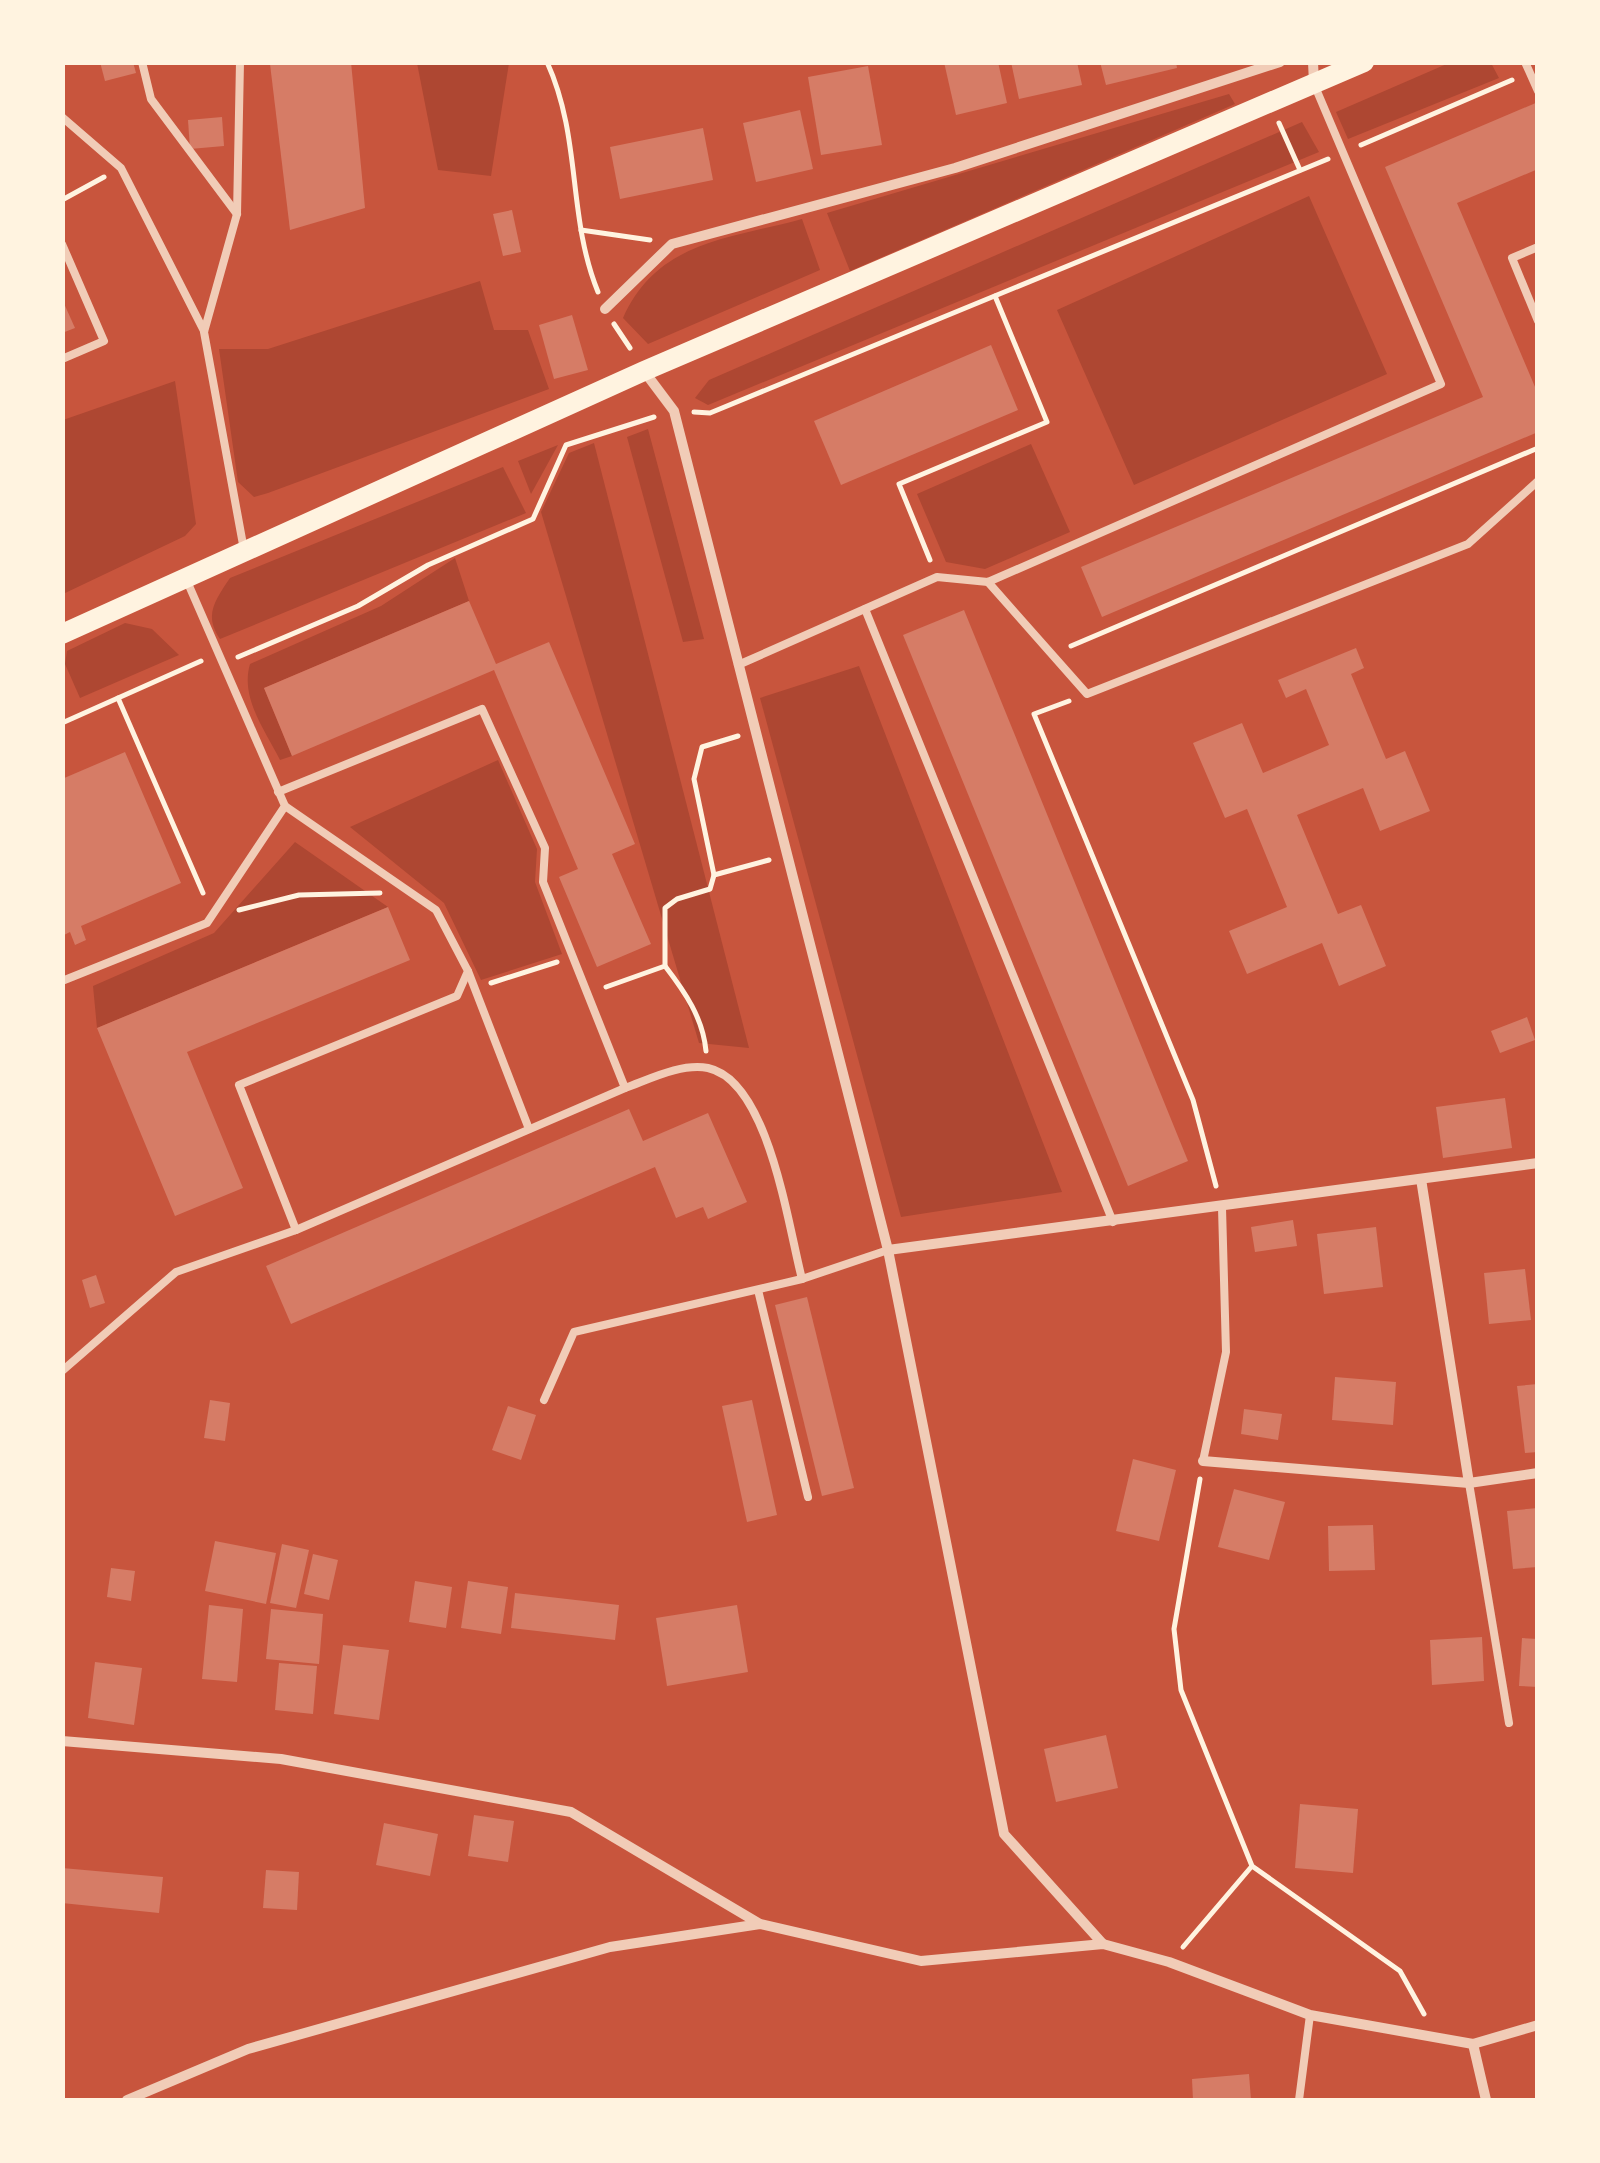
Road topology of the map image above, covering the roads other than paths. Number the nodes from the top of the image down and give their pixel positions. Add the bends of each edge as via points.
1 (142, 62) edge
2 (240, 62) edge
3 (1280, 62) edge
4 (1364, 62) edge
5 (1525, 62) edge
6 (1313, 73) edge
7 (1538, 91) edge
8 (62, 117) edge
9 (237, 214) junction
10 (62, 244) edge
11 (1538, 246) edge
12 (605, 309) road end
13 (1538, 321) edge
14 (204, 332) junction
15 (62, 358) edge
16 (644, 370) junction
17 (1538, 481) edge
18 (244, 552) junction
19 (186, 577) junction
20 (988, 582) junction
21 (865, 609) junction
22 (62, 634) edge
23 (738, 665) junction
24 (278, 792) junction
25 (285, 806) junction
26 (468, 971) junction
27 (62, 981) edge
28 (626, 1088) junction
29 (529, 1130) junction
30 (1538, 1163) edge
31 (1421, 1178) junction
32 (1222, 1208) junction
33 (1113, 1222) junction
34 (296, 1230) junction
35 (888, 1250) junction
36 (802, 1279) junction
37 (758, 1290) junction
38 (62, 1371) edge
39 (544, 1400) dead end
40 (1204, 1461) joint
41 (1538, 1474) edge
42 (1469, 1484) junction
43 (808, 1497) dead end
44 (1509, 1723) dead end
45 (62, 1741) edge
46 (760, 1924) junction
47 (1103, 1944) junction
48 (1310, 2015) junction
49 (1538, 2025) edge
50 (1473, 2044) junction
51 (127, 2100) edge
52 (1299, 2100) edge
53 (1486, 2100) edge

1 - 9 lane via 151,99
2 - 9 lane
3 - 12 street via 955,168 672,244
4 - 6 main road
5 - 7 lane
6 - 16 main road via 1270,102
6 - 20 lane via 1441,384
8 - 14 lane via 121,168
9 - 14 lane
10 - 15 lane via 104,340
11 - 13 lane via 1512,258
14 - 18 lane
16 - 18 main road
16 - 23 street via 674,412
17 - 20 lane via 1468,544 1087,694
18 - 19 main road
19 - 22 main road
19 - 24 lane
20 - 21 lane via 937,577
21 - 23 lane
21 - 33 lane
23 - 35 street
24 - 25 lane
24 - 28 lane via 482,709 545,848 543,882
25 - 26 lane via 436,910
25 - 27 lane via 208,923
26 - 29 lane
26 - 34 lane via 456,996 239,1085
28 - 29 lane
28 - 36 lane via 679,1069 708,1068 739,1084 758,1116
29 - 34 lane
30 - 31 street
31 - 32 street
31 - 42 street
32 - 33 street
32 - 40 lane via 1226,1352
33 - 35 street
34 - 38 lane via 176,1272
35 - 36 lane
35 - 47 street via 1004,1834
36 - 37 lane
37 - 39 lane via 574,1332
37 - 43 lane
40 - 42 street
41 - 42 street
42 - 44 lane
45 - 46 street via 281,1760 571,1812
46 - 47 street via 921,1962
46 - 51 street via 610,1947 248,2049
47 - 48 street
48 - 50 street
48 - 52 lane
49 - 50 street
50 - 53 street

